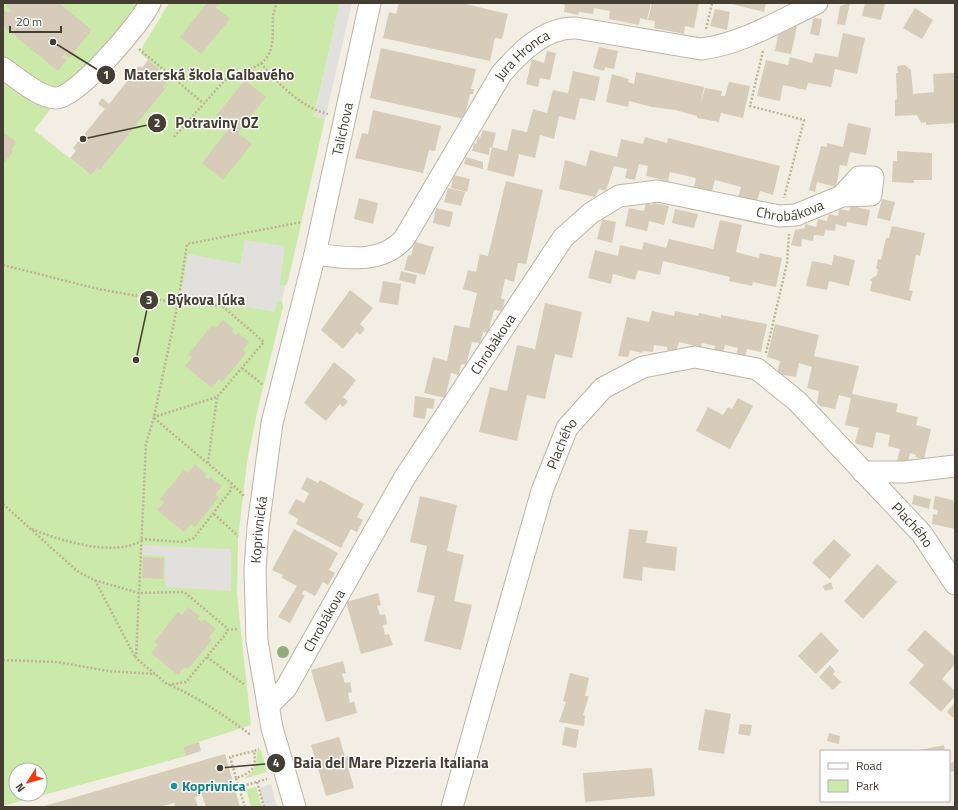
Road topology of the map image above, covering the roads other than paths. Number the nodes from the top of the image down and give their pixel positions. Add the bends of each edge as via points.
1 (150, 3) edge
2 (370, 3) edge
3 (817, 3) edge
4 (3, 68) edge
5 (842, 196) dead end
6 (315, 254) junction
7 (955, 466) edge
8 (863, 472) junction
9 (955, 584) edge
10 (268, 706) junction
11 (295, 807) edge
12 (452, 807) edge

1 - 4 street via 131,31 96,70 63,97 44,95
2 - 6 street, Talichova
3 - 6 street, Jura Hronca via 727,43 706,48 576,28 550,33 518,54 502,74 399,245 379,256 355,259
5 - 10 street, Chrobákova via 796,215 785,216 658,191 619,196 591,214 563,238 405,477 286,688
6 - 10 street, Koprivnická via 272,423 258,527 255,610 257,641
7 - 8 street via 904,472
8 - 9 street, Plachého via 922,534
8 - 12 street, Plachého via 797,401 758,369 695,357 643,367 603,388 566,428 542,491
10 - 11 street, Koprivnická

